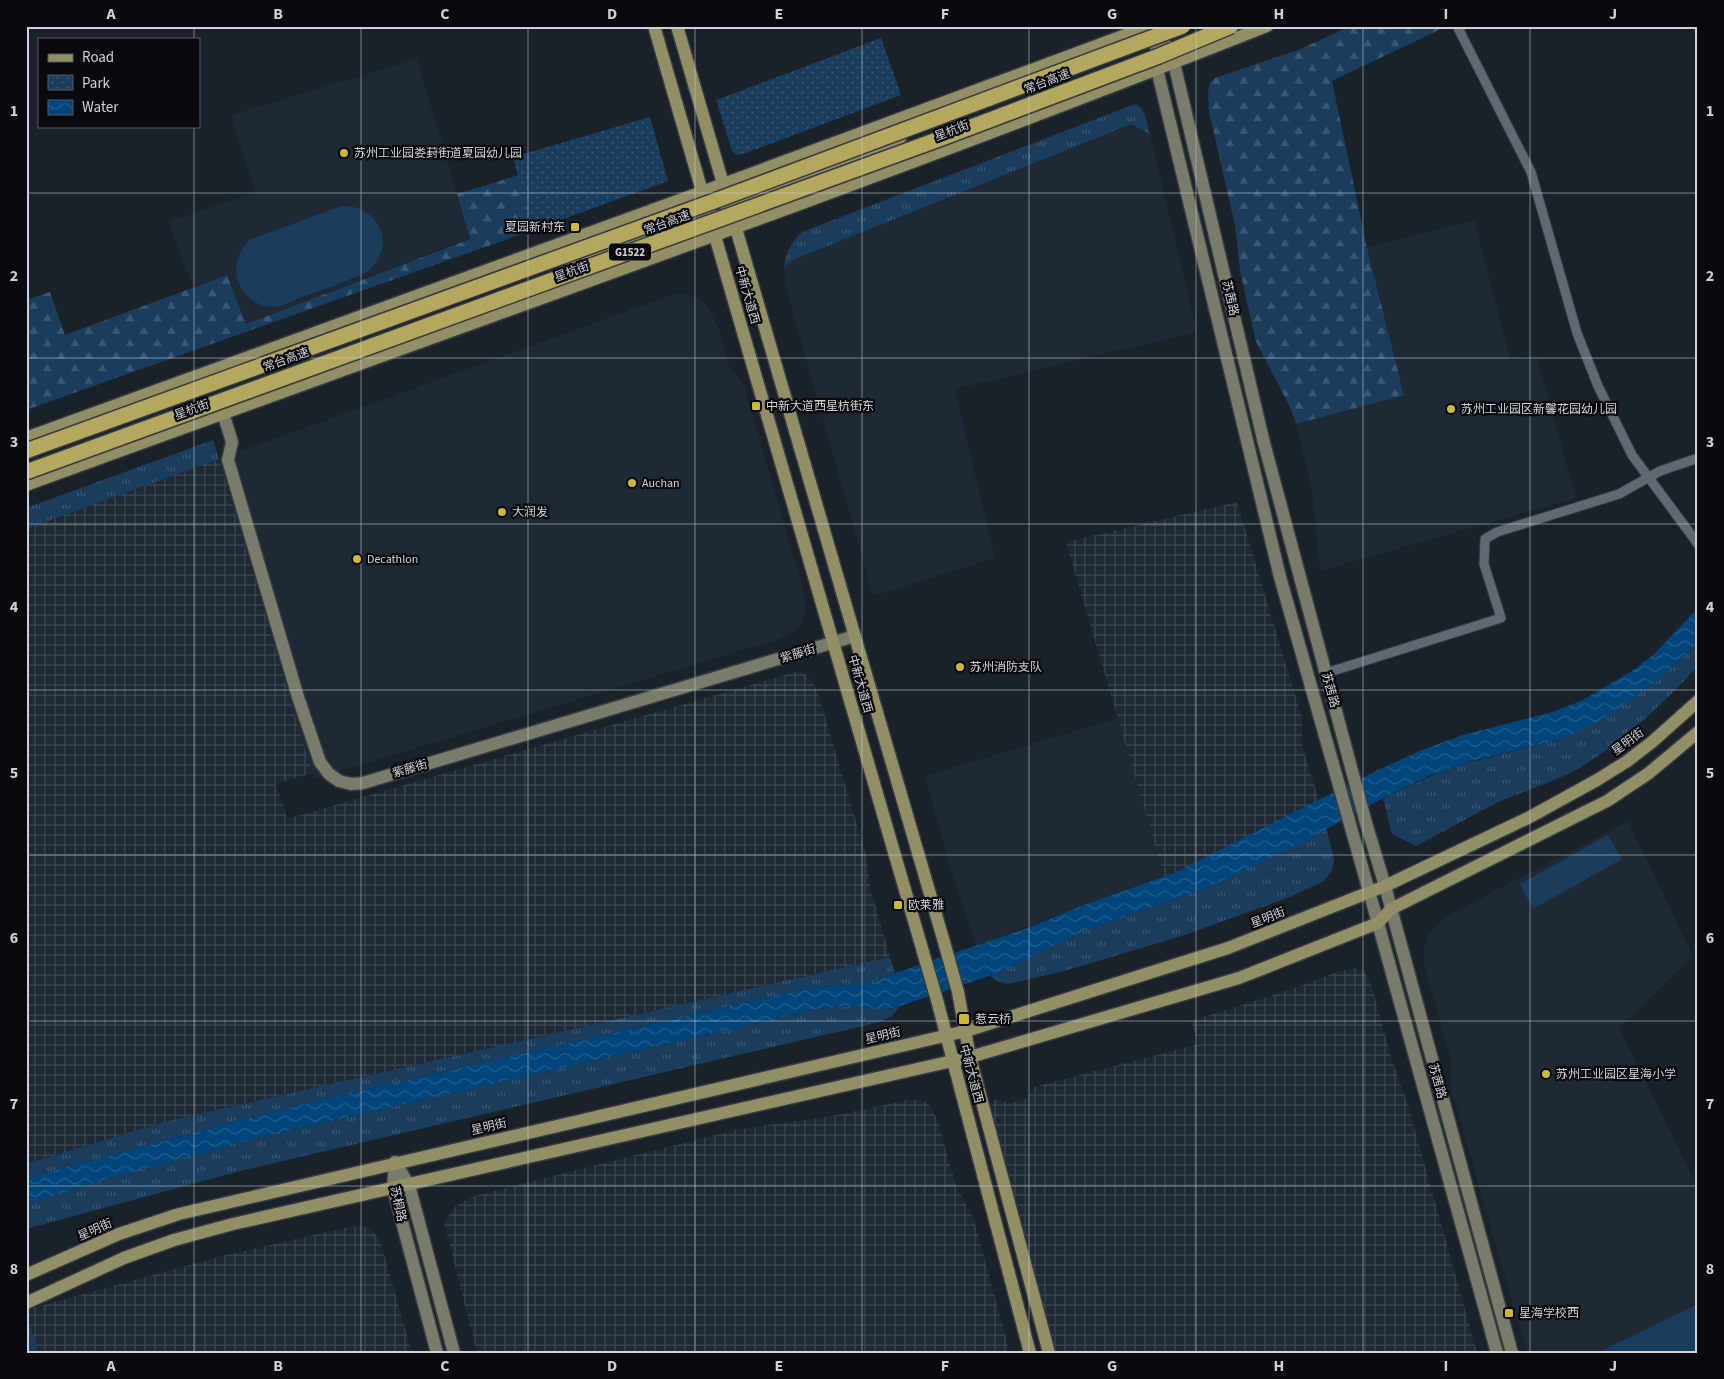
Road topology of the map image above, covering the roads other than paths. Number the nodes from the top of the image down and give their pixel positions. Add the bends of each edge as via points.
1 (654, 26) edge
2 (677, 26) edge
3 (1150, 26) edge
4 (1156, 26) edge
5 (1183, 26) edge
6 (1231, 26) edge
7 (1267, 26) edge
8 (1462, 26) edge
9 (1174, 63) junction
10 (1157, 69) junction
11 (912, 114) junction
12 (723, 184) junction
13 (702, 192) junction
14 (729, 204) junction
15 (708, 212) junction
16 (736, 227) junction
17 (715, 234) junction
18 (550, 294) junction
19 (223, 413) junction
20 (26, 438) edge
21 (26, 451) edge
22 (1698, 458) edge
23 (26, 472) edge
24 (1648, 477) junction
25 (26, 485) edge
26 (1698, 544) edge
27 (855, 636) junction
28 (833, 643) junction
29 (1326, 673) junction
30 (1698, 701) edge
31 (1698, 732) edge
32 (1385, 886) junction
33 (1369, 893) junction
34 (1391, 909) junction
35 (1378, 923) junction
36 (966, 1031) junction
37 (947, 1035) junction
38 (970, 1057) junction
39 (954, 1060) junction
40 (395, 1162) junction
41 (409, 1184) junction
42 (392, 1188) junction
43 (26, 1275) edge
44 (26, 1302) edge
45 (437, 1353) edge
46 (454, 1353) edge
47 (1030, 1353) edge
48 (1049, 1353) edge
49 (1497, 1353) edge
50 (1512, 1353) edge

1 - 13 main road, 中新大道西
2 - 12 main road, 中新大道西
3 - 11 main road
4 - 9 main road, 苏茜路
4 - 10 main road, 苏茜路
5 - 21 highway, 常台高速 / G1522, bridge via 717,200
6 - 23 highway, 常台高速 / G1522, bridge via 942,138
7 - 9 main road, 星杭街
8 - 24 street via 1458,28 1531,172 1577,333 1598,386 1632,455
9 - 10 main road, 星杭街
9 - 29 main road, 苏茜路 via 1264,443
10 - 16 main road, 星杭街
10 - 33 main road, 苏茜路 via 1277,567
11 - 12 main road
11 - 14 main road via 897,143
12 - 13 main road
12 - 14 main road, 中新大道西
12 - 15 main road
13 - 15 main road, 中新大道西
13 - 20 main road
14 - 16 main road, 中新大道西
14 - 17 main road
15 - 17 main road, 中新大道西
15 - 18 main road via 578,260
16 - 17 main road, 星杭街
16 - 27 main road, 中新大道西
17 - 18 main road, 星杭街
17 - 28 main road, 中新大道西
18 - 19 main road, 星杭街
19 - 25 main road, 星杭街
19 - 28 main road, 紫藤街 via 232,442 228,460 298,696 320,762 339,781 363,783
22 - 24 street
24 - 26 street
24 - 29 street via 1619,494 1497,532 1486,539 1484,564 1501,618
27 - 28 main road, 紫藤街
27 - 36 main road, 中新大道西 via 944,942
28 - 37 main road, 中新大道西
29 - 32 main road, 苏茜路
30 - 32 main road, 星明街 via 1652,742 1598,780 1528,818
31 - 34 main road via 1649,773 1607,801
32 - 33 main road, 星明街
32 - 34 main road, 苏茜路
33 - 35 main road, 苏茜路
33 - 36 main road, 星明街 via 1228,948
34 - 35 main road
34 - 50 main road, 苏茜路
35 - 38 main road via 1239,978
35 - 49 main road, 苏茜路
36 - 37 main road, 星明街
36 - 38 main road, 中新大道西
37 - 39 main road, 中新大道西
37 - 40 main road, 星明街
38 - 39 main road
38 - 48 main road, 中新大道西
39 - 41 main road
39 - 47 main road, 中新大道西
40 - 41 main road, 苏桐路
40 - 42 main road, 苏桐路
40 - 43 main road, 星明街 via 179,1214 119,1234
41 - 42 main road
41 - 46 main road, 苏桐路
42 - 44 main road via 174,1240 124,1258
42 - 45 main road, 苏桐路

